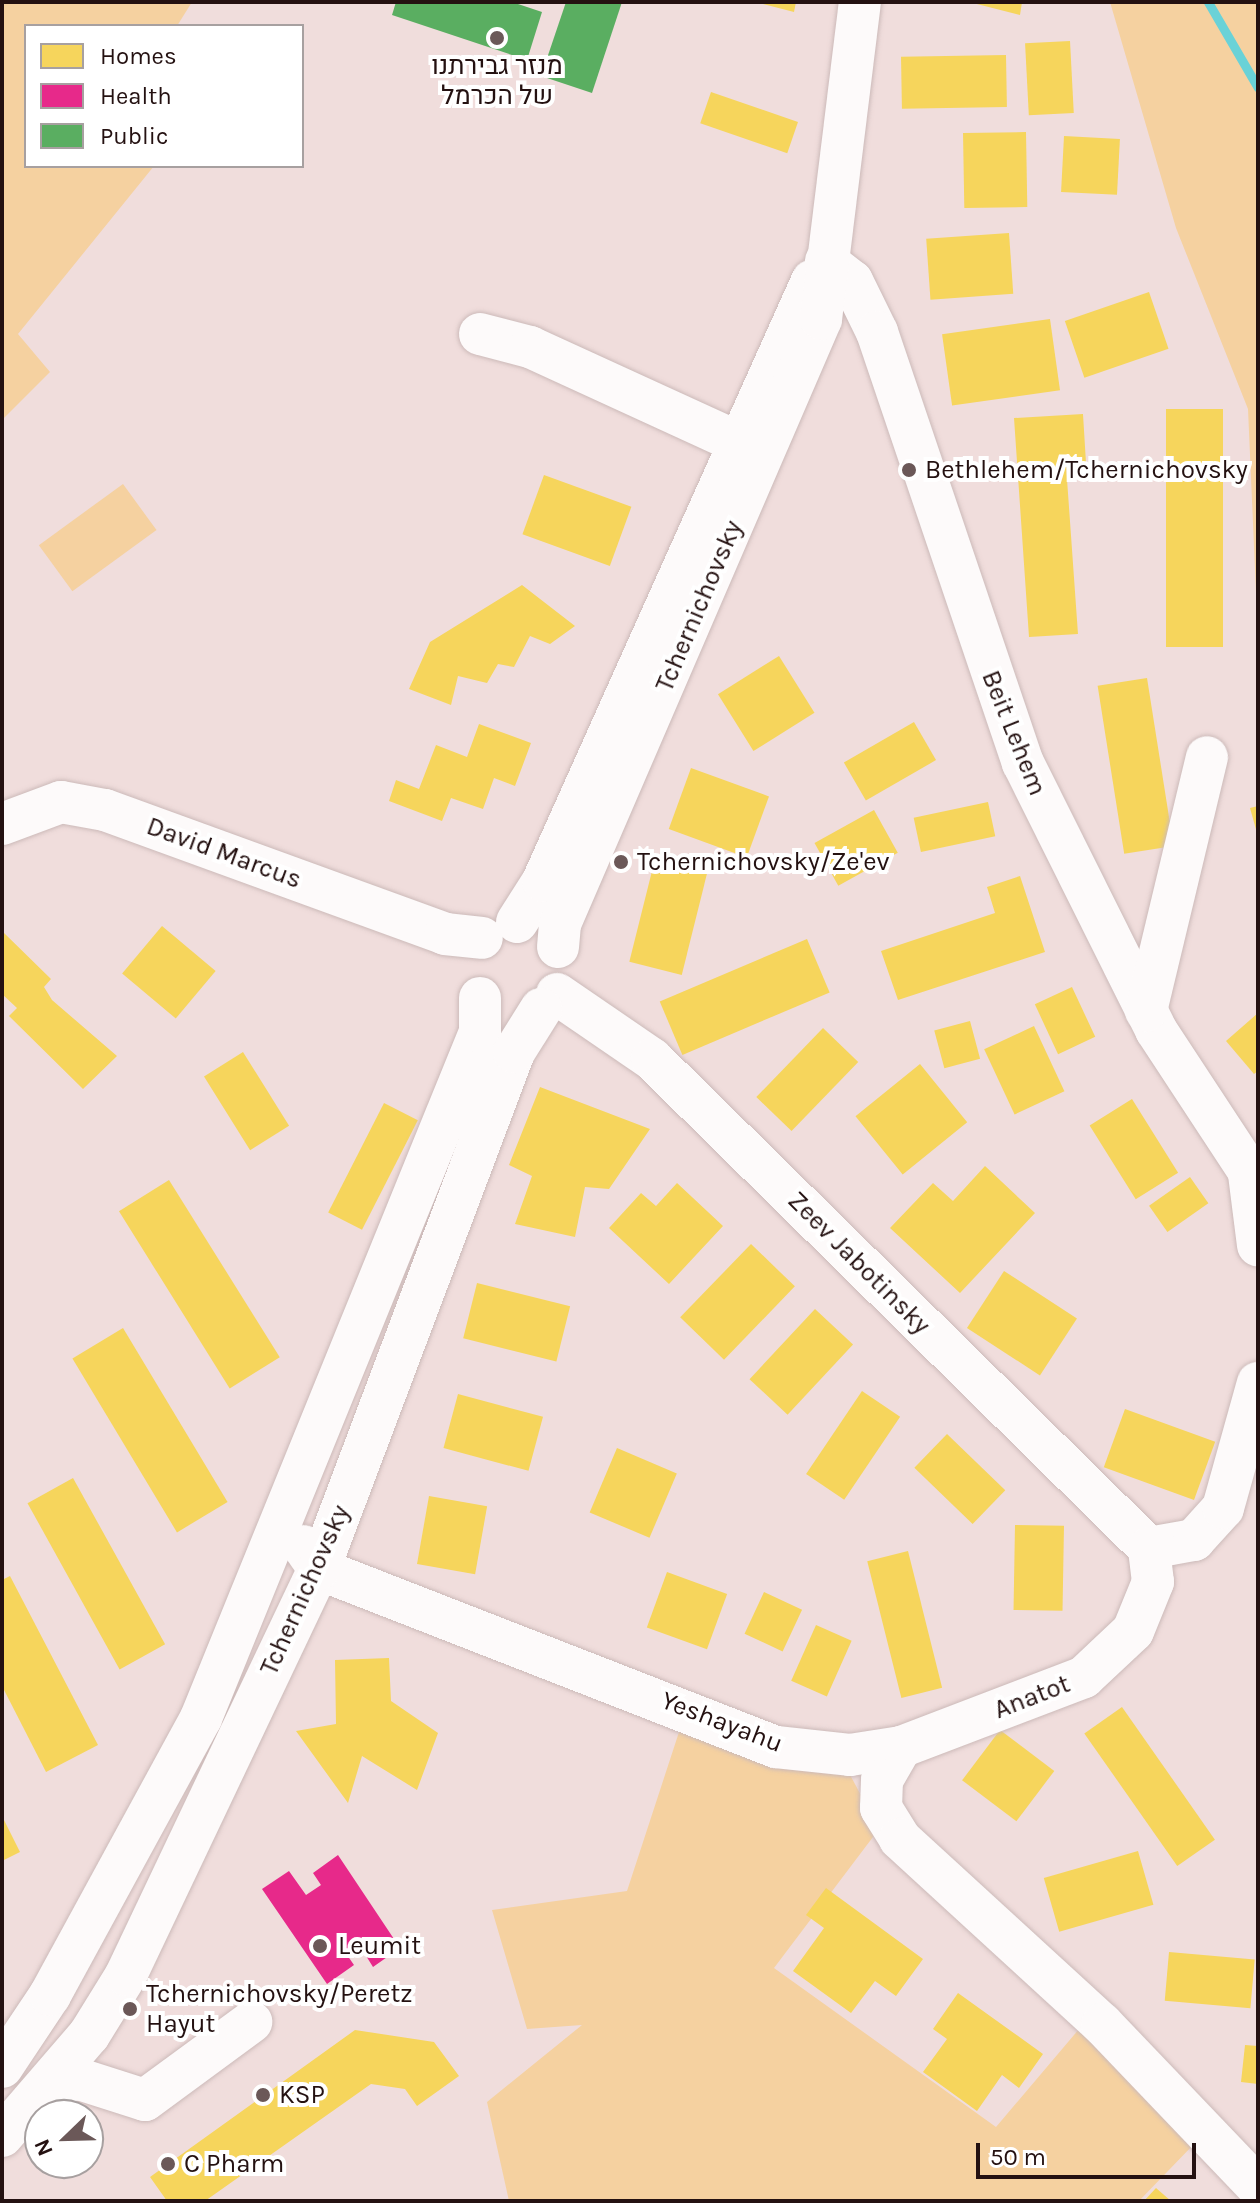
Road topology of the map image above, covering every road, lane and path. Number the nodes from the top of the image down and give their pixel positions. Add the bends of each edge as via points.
1 (860, 2) edge
2 (826, 261) junction
3 (480, 334) dead end
4 (735, 441) junction
5 (1207, 757) dead end
6 (2, 824) edge
7 (558, 947) junction
8 (479, 952) junction
9 (549, 1002) junction
10 (1146, 1011) junction
11 (1254, 1180) edge
12 (1258, 1245) edge
13 (1258, 1383) edge
14 (291, 1510) junction
15 (1149, 1548) junction
16 (319, 1569) junction
17 (901, 1747) junction
18 (251, 2022) dead end
19 (2, 2067) edge
20 (52, 2083) junction
21 (2, 2136) edge
22 (1258, 2187) edge

1 - 2 street, Tchernichovsky
2 - 4 street, Tchernichovsky
2 - 7 street, Tchernichovsky via 811,349 560,924
2 - 10 street, Beit Lehem via 852,281 877,332 1017,748
3 - 4 street via 530,347
4 - 8 street, Tchernichovsky via 543,881
5 - 10 street
6 - 8 street, David Marcus via 61,802 105,810
7 - 8 street via 541,929
7 - 9 street, Tchernichovsky
8 - 9 street via 515,1016
8 - 14 street, Tchernichovsky via 480,1032
9 - 15 street, Zeev Jabotinsky via 652,1059
9 - 16 street, Tchernichovsky via 514,1052
10 - 11 street, Beit Lehem
11 - 12 street
13 - 15 street via 1223,1508 1194,1540
14 - 16 street
14 - 19 street, Tchernichovsky via 201,1718 50,1995
15 - 17 street, Anatot via 1153,1582 1133,1631 1084,1677
16 - 17 street, Yeshayahu via 776,1747 850,1755
16 - 20 street, Tchernichovsky via 126,1975
17 - 22 street via 882,1780 881,1808 900,1839 1102,2024
18 - 20 street via 145,2100 79,2079
20 - 21 street, Tchernichovsky

